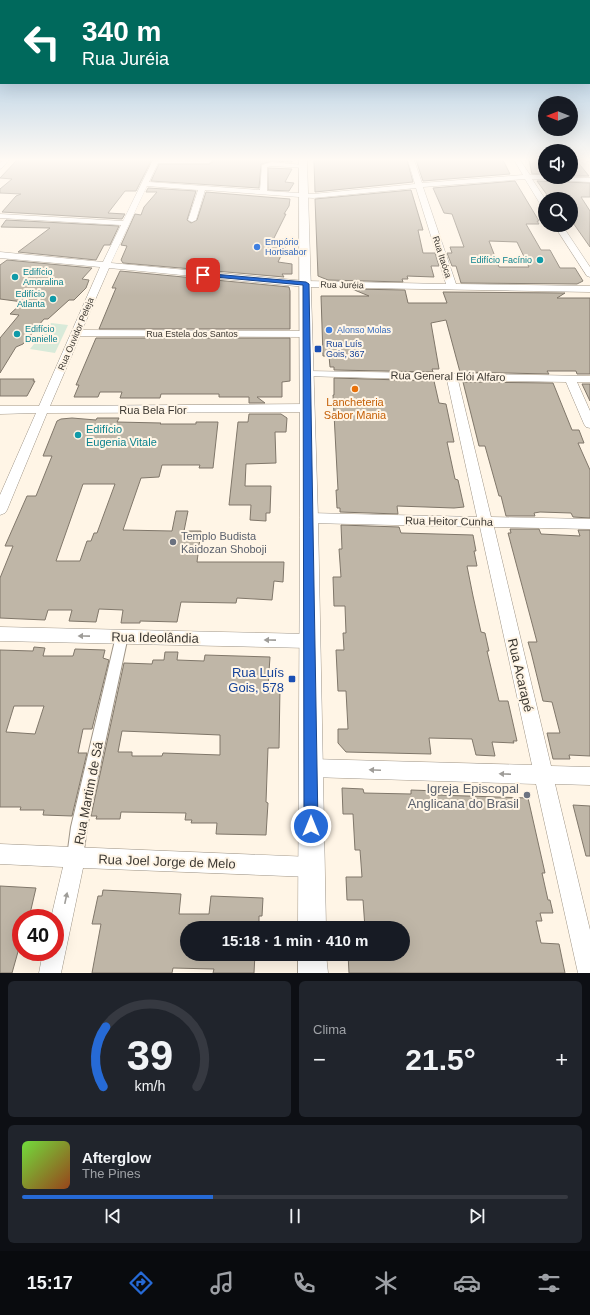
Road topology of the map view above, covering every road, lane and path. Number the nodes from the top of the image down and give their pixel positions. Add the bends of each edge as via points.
1 (134, 205) edge
2 (197, 205) edge
3 (304, 205) edge
4 (425, 205) edge
5 (0, 216) edge
6 (192, 220) dead end
7 (125, 223) junction
8 (563, 232) edge
9 (0, 255) edge
10 (105, 266) junction
11 (590, 274) edge
12 (306, 284) junction
13 (452, 287) junction
14 (590, 289) edge
15 (77, 333) junction
16 (307, 334) junction
17 (307, 374) junction
18 (452, 376) junction
19 (570, 378) junction
20 (590, 379) edge
21 (306, 408) junction
22 (0, 410) edge
23 (44, 410) junction
24 (590, 424) edge
25 (0, 510) edge
26 (309, 518) junction
27 (485, 521) junction
28 (590, 524) edge
29 (0, 634) edge
30 (122, 636) junction
31 (309, 641) junction
32 (311, 768) junction
33 (544, 775) junction
34 (590, 776) edge
35 (0, 854) edge
36 (75, 858) junction
37 (311, 866) junction
38 (64, 909) edge
39 (312, 921) edge
40 (53, 961) edge
41 (312, 961) edge
42 (50, 973) edge
43 (313, 973) edge
44 (589, 973) edge

1 - 7 street, Rua Ouvidor Peleja
2 - 6 street
3 - 12 street
4 - 13 street, Rua Itaóca
5 - 7 street
7 - 10 street, Rua Ouvidor Peleja
8 - 11 street
9 - 10 street, Rua Juréia
10 - 12 street, Rua Juréia
10 - 15 street, Rua Ouvidor Peleja
12 - 13 street, Rua Juréia
12 - 16 street
13 - 14 street, Rua Juréia
15 - 16 street, Rua Estela dos Santos
15 - 23 street, Rua Ouvidor Peleja
16 - 17 street
17 - 18 street, Rua General Elói Alfaro
17 - 21 street
18 - 19 street, Rua General Elói Alfaro
18 - 27 street, Rua Acarapé
19 - 20 street, Rua General Elói Alfaro
19 - 24 street
21 - 23 street, Rua Bela Flor
21 - 26 street
22 - 23 street, Rua Bela Flor
23 - 25 street, Rua Ouvidor Peleja
26 - 27 street, Rua Heitor Cunha
26 - 31 street
27 - 28 street, Rua Heitor Cunha
27 - 33 street, Rua Acarapé
30 -> 29 street, Rua Ideolândia
31 -> 30 street, Rua Ideolândia
30 - 36 street, Rua Martim de Sá via 79,827
31 - 32 street
33 -> 32 street
32 - 37 street
33 - 34 street
33 - 44 street, Rua Acarapé
35 - 36 street, Rua Joel Jorge de Melo
36 - 37 street, Rua Joel Jorge de Melo
38 -> 36 street, Rua Martim de Sá
37 - 39 street
40 - 42 street, Rua Martim de Sá
41 - 43 street

